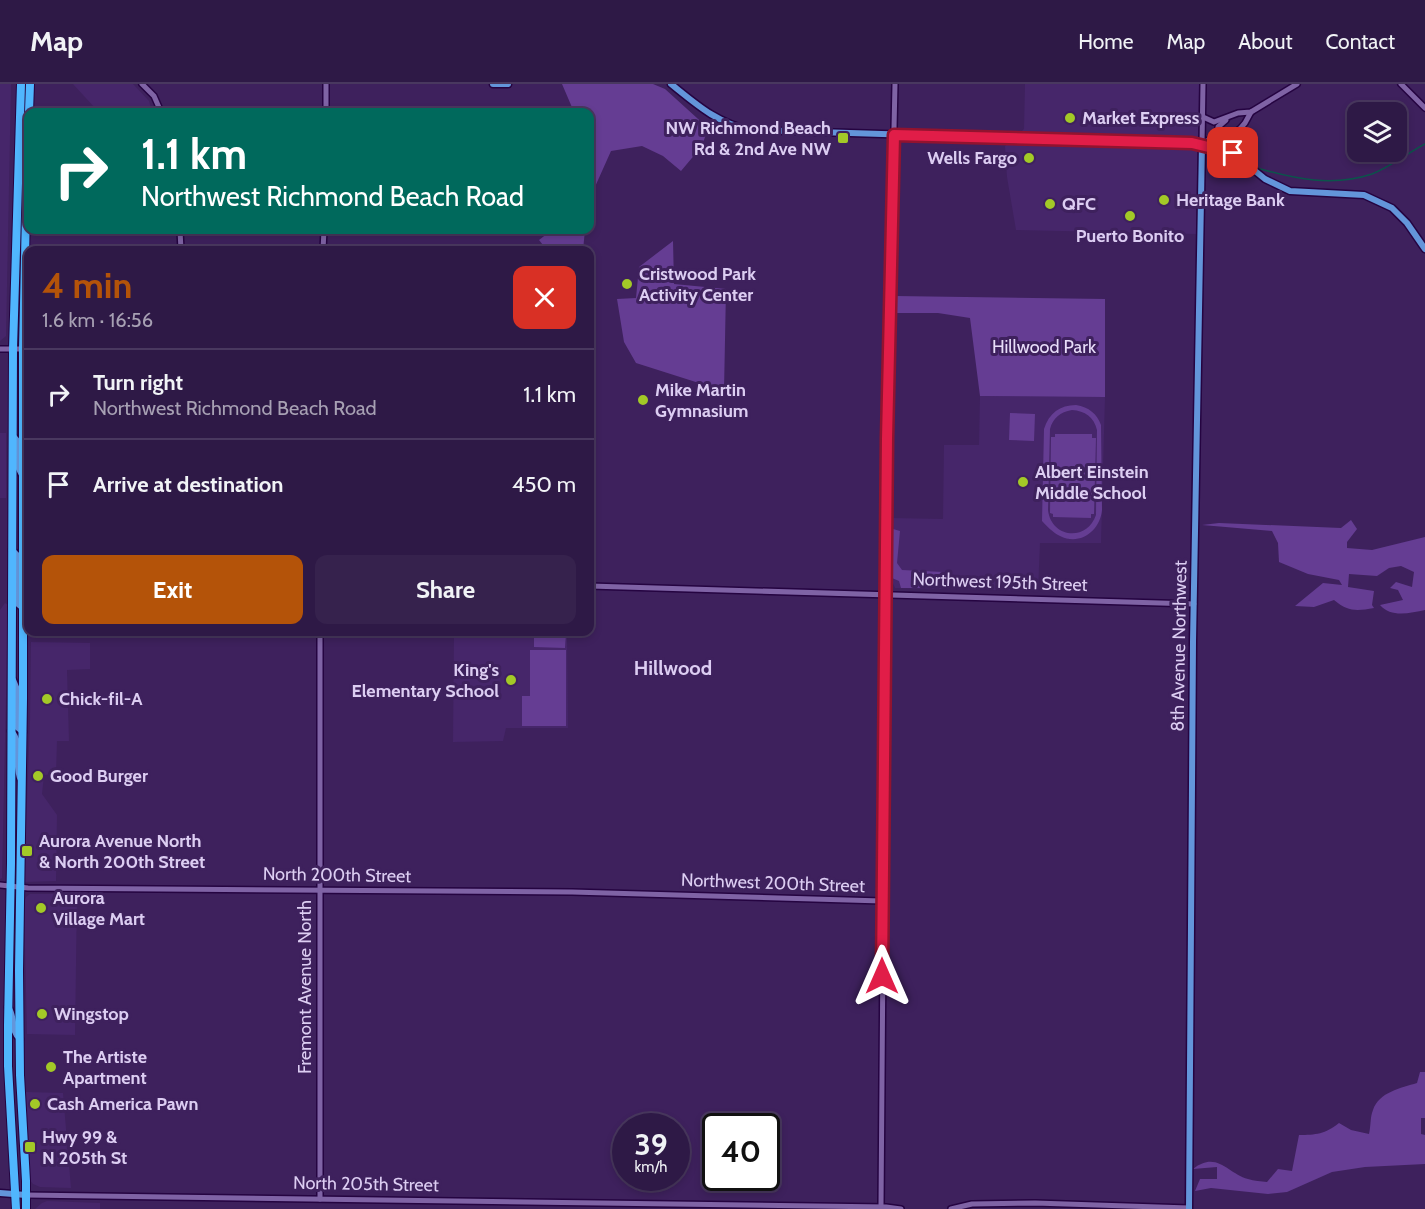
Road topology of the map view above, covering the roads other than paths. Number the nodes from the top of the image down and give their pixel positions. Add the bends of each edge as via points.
1 (21, 84) edge
2 (30, 84) edge
3 (142, 84) edge
4 (326, 84) edge
5 (493, 84) edge
6 (508, 84) edge
7 (671, 84) edge
8 (895, 84) edge
9 (1203, 84) edge
10 (1297, 84) edge
11 (1401, 84) edge
12 (29, 108) edge
13 (159, 108) edge
14 (326, 108) edge
15 (1425, 108) edge
16 (1251, 112) junction
17 (1229, 116) junction
18 (1203, 117) junction
19 (1239, 129) junction
20 (894, 135) junction
21 (1217, 135) junction
22 (1202, 144) junction
23 (1233, 153) junction
24 (18, 170) junction
25 (24, 177) edge
26 (18, 187) junction
27 (24, 193) edge
28 (1425, 249) edge
29 (0, 349) edge
30 (13, 349) junction
31 (24, 349) edge
32 (13, 436) junction
33 (24, 478) edge
34 (12, 550) junction
35 (594, 586) edge
36 (885, 593) junction
37 (1194, 604) junction
38 (24, 608) edge
39 (25, 636) edge
40 (320, 636) edge
41 (12, 677) junction
42 (11, 731) junction
43 (23, 732) junction
44 (22, 783) junction
45 (0, 887) edge
46 (11, 887) junction
47 (21, 888) junction
48 (320, 890) junction
49 (663, 895) joint
50 (882, 901) junction
51 (8, 1007) junction
52 (20, 1039) junction
53 (0, 1193) edge
54 (16, 1194) junction
55 (26, 1195) junction
56 (320, 1199) junction
57 (574, 1202) junction
58 (881, 1207) junction
59 (16, 1209) edge
60 (26, 1209) edge
61 (573, 1209) edge
62 (901, 1209) edge
63 (951, 1209) edge
64 (1189, 1209) edge

1 - 24 highway
2 - 12 highway
3 - 13 street
4 - 14 street
5 - 6 main road
7 - 20 main road via 712,116 735,127
8 - 20 street
9 - 18 street, 8th Avenue Northwest
10 - 16 street
11 - 15 street
16 - 17 street
16 - 19 street
17 - 18 street via 1214,122
17 - 21 street via 1218,127
18 - 22 street, 8th Avenue Northwest
19 - 21 street
19 - 23 main road via 1232,142
20 - 22 main road
20 - 36 street
21 - 22 street
22 - 23 main road
22 - 37 main road, 8th Avenue Northwest
23 - 28 main road via 1265,179 1290,191 1364,195 1392,208
24 - 25 main road
24 - 26 highway
26 - 27 main road
26 - 30 highway
29 - 30 street
30 - 31 street
30 - 32 highway
32 - 33 main road via 19,443 19,469
32 - 34 highway
34 - 38 main road via 18,556 18,604
34 - 41 highway
35 - 36 street, Northwest 195th Street
36 - 37 street, Northwest 195th Street
36 - 50 street
37 - 64 main road, 8th Avenue Northwest
39 - 43 highway
40 - 48 street, Fremont Avenue North
41 - 42 highway
41 - 43 main road via 18,692 17,726
42 - 44 main road via 17,739
42 - 46 highway
43 - 44 highway
44 - 47 highway
45 - 46 street, North 200th Street
46 - 47 street, North 200th Street
46 - 51 highway
47 - 48 street, North 200th Street
47 - 52 highway
48 - 49 street, North 200th Street
48 - 56 street, Fremont Avenue North
49 - 50 street, Northwest 200th Street
50 - 58 street
51 - 52 main road via 14,1032
51 - 54 highway
52 - 55 highway
53 - 54 main road, North 205th Street
54 - 55 main road, North 205th Street
54 - 59 highway
55 - 56 street, North 205th Street
55 - 60 highway
56 - 57 street, North 205th Street
57 - 58 street, North 205th Street
57 - 61 street
58 - 62 street, North 205th Street
63 - 64 street via 972,1204 1035,1203

